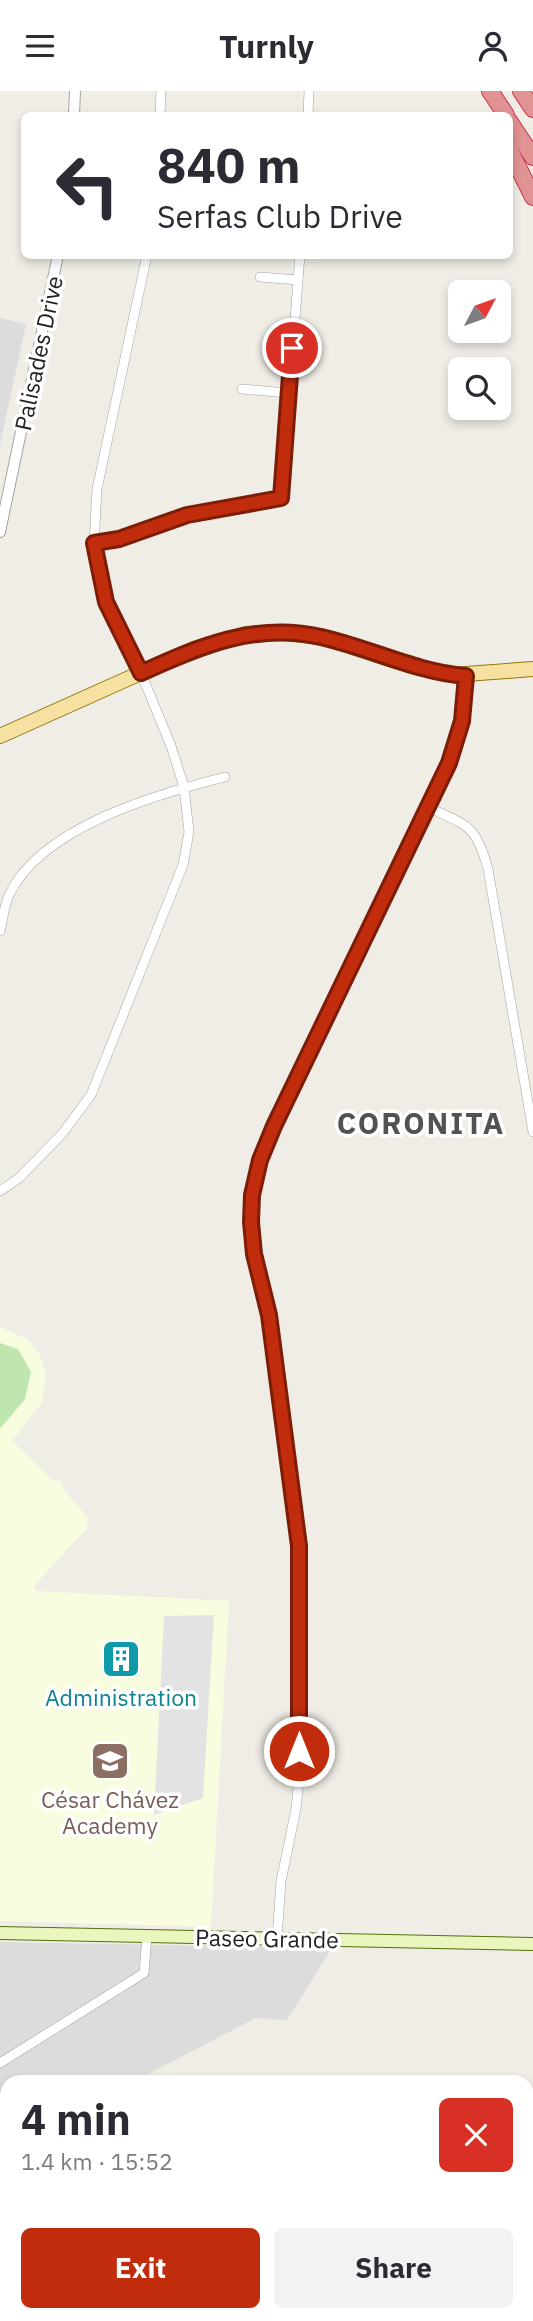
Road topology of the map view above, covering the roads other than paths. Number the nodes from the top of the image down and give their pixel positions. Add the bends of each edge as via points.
1 (75, 91) edge
2 (161, 91) edge
3 (309, 91) edge
4 (522, 91) edge
5 (533, 109) edge
6 (74, 112) edge
7 (160, 112) edge
8 (308, 112) edge
9 (513, 127) edge
10 (513, 157) edge
11 (533, 157) edge
12 (533, 197) edge
13 (57, 259) edge
14 (146, 259) edge
15 (300, 259) edge
16 (260, 277) dead end
17 (298, 280) junction
18 (242, 389) dead end
19 (287, 393) junction
20 (0, 532) edge
21 (94, 543) junction
22 (533, 669) edge
23 (141, 673) junction
24 (466, 676) junction
25 (0, 736) edge
26 (225, 777) dead end
27 (184, 787) junction
28 (428, 807) junction
29 (0, 931) edge
30 (533, 1132) edge
31 (0, 1191) edge
32 (0, 1933) edge
33 (147, 1935) junction
34 (276, 1939) junction
35 (533, 1944) edge
36 (0, 2063) edge

1 - 6 street
2 - 7 street
3 - 8 street
4 - 5 highway
9 - 11 highway
10 - 12 highway
13 - 20 street, Palisades Drive
14 - 21 street via 97,489
15 - 17 street
16 - 17 street
17 - 19 street
18 - 19 street
19 - 21 street via 281,498 187,515
21 - 23 street via 106,602
22 - 24 main road
23 - 24 main road via 218,640 276,632 321,637
23 - 25 main road
23 - 27 street
24 - 28 street via 457,742
26 - 27 street
27 - 29 street via 60,839 26,869 9,896
27 - 31 street via 189,831 183,865 91,1095 62,1133
28 - 30 street via 468,826 480,840
28 - 34 street via 274,1126 252,1195 254,1254 269,1315 299,1546 299,1778
32 - 33 main road, Paseo Grande
33 - 34 main road, Paseo Grande
33 - 36 street via 144,1973
34 - 35 main road, Paseo Grande

